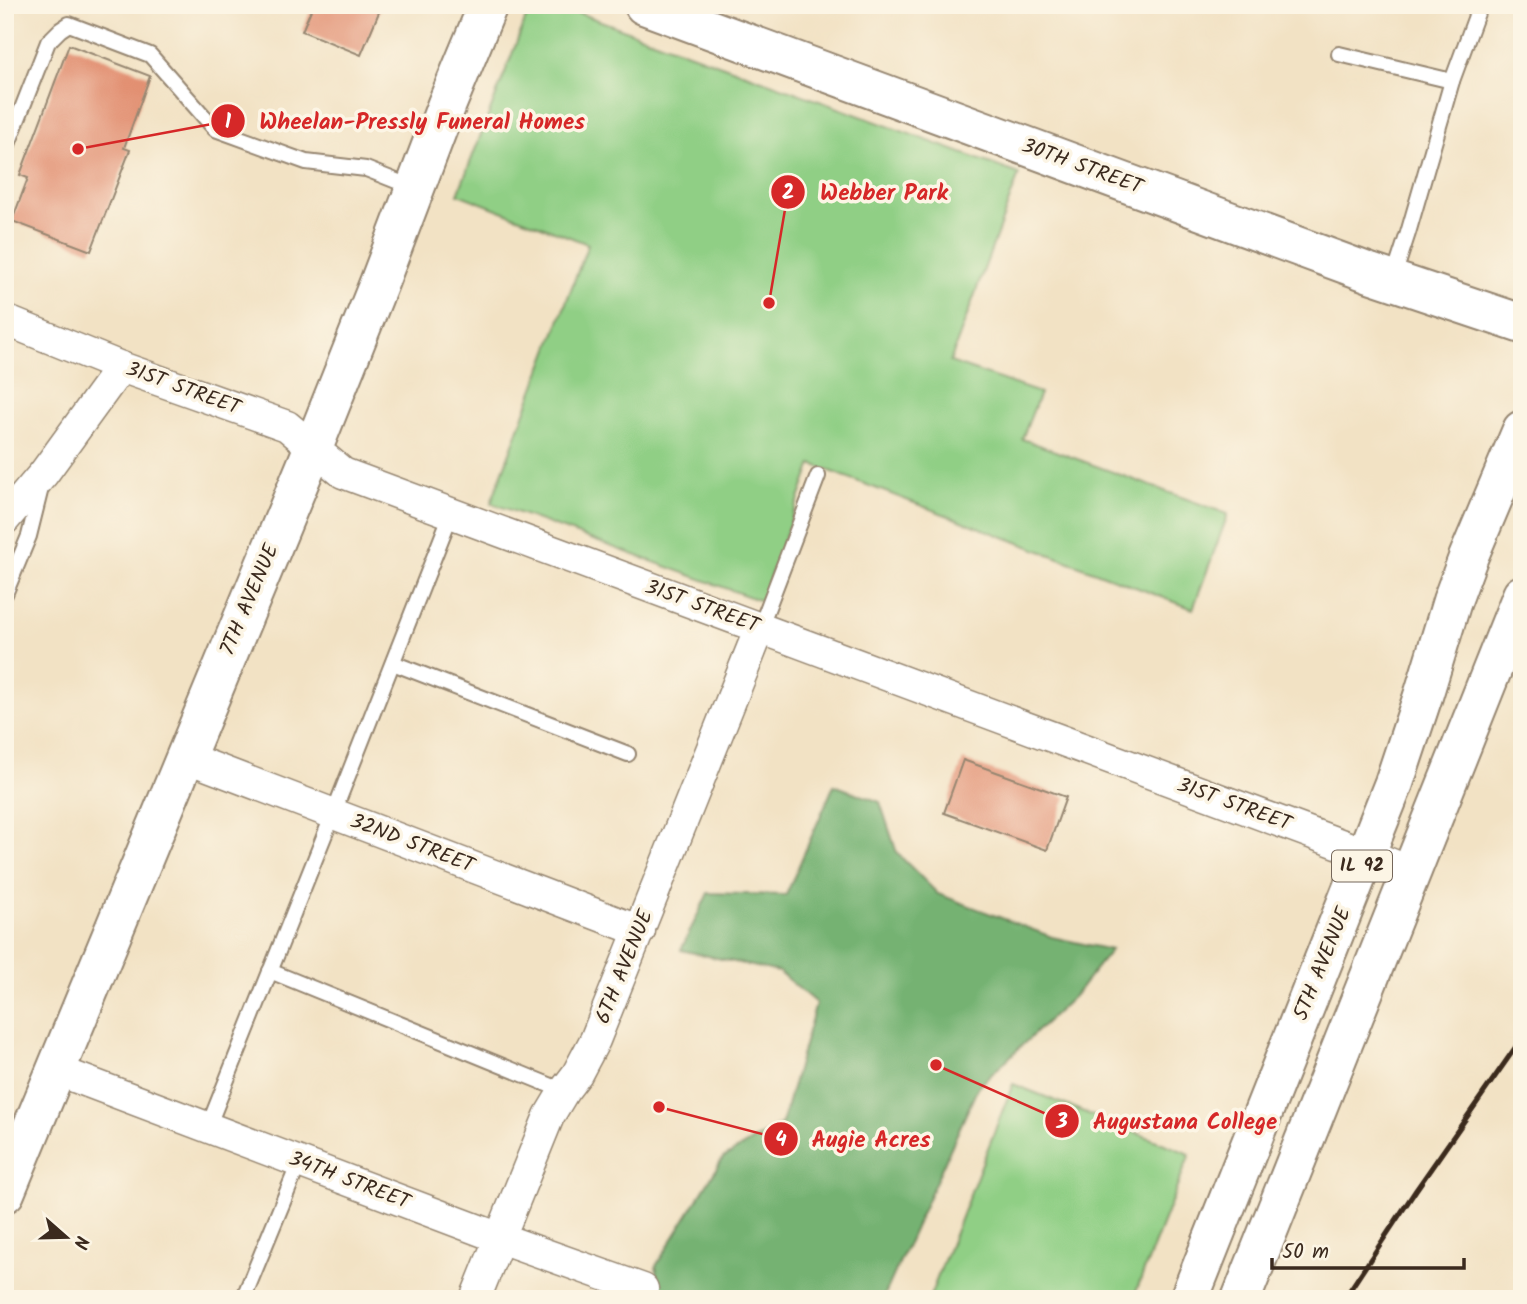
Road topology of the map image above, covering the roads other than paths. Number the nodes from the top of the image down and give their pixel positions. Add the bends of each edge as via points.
1 (488, 5) edge
2 (644, 5) edge
3 (1480, 5) edge
4 (1339, 54) dead end
5 (1452, 81) junction
6 (5, 152) edge
7 (415, 189) junction
8 (1393, 280) junction
9 (5, 320) edge
10 (1522, 324) edge
11 (121, 367) junction
12 (1522, 430) edge
13 (313, 449) junction
14 (44, 473) junction
15 (818, 476) dead end
16 (451, 514) junction
17 (5, 519) edge
18 (5, 594) edge
19 (1522, 595) edge
20 (760, 628) junction
21 (393, 663) junction
22 (628, 754) dead end
23 (184, 757) junction
24 (333, 814) junction
25 (1367, 854) junction
26 (1412, 872) junction
27 (640, 931) junction
28 (270, 971) junction
29 (55, 1070) junction
30 (564, 1091) junction
31 (208, 1127) junction
32 (299, 1163) junction
33 (5, 1193) edge
34 (500, 1238) junction
35 (643, 1289) dead end
36 (243, 1299) edge
37 (475, 1299) edge
38 (1189, 1299) edge
39 (1241, 1299) edge

1 - 7 street, 7TH AVENUE
2 - 8 street, 30TH STREET
3 - 5 lane
4 - 5 lane
5 - 8 lane
6 - 7 lane via 48,42 69,24 150,55 215,129 306,162 366,169
7 - 13 street, 7TH AVENUE
8 - 10 street, 30TH STREET
9 - 11 street, 31ST STREET
11 - 13 street, 31ST STREET via 287,426
11 - 14 street
12 - 25 street, 5TH AVENUE / IL 92 via 1452,601 1411,735
13 - 16 street, 31ST STREET via 343,473
13 - 23 street, 7TH AVENUE
14 - 17 street
14 - 18 lane via 29,536
15 - 20 lane
16 - 20 street, 31ST STREET
16 - 21 lane
19 - 26 street, IL 92
20 - 25 street, 31ST STREET
20 - 27 street, 6TH AVENUE
21 - 22 lane
21 - 24 lane
23 - 24 street, 32ND STREET
23 - 29 street, 7TH AVENUE
24 - 27 street, 32ND STREET
24 - 28 lane
25 - 26 street, 31ST STREET
25 - 38 street, 5TH AVENUE / IL 92
26 - 39 street, IL 92
27 - 30 street, 6TH AVENUE via 595,1040
28 - 30 lane
28 - 31 lane
29 - 31 street, 34TH STREET
29 - 33 street, 7TH AVENUE
30 - 34 street, 6TH AVENUE via 549,1116
31 - 32 street, 34TH STREET
32 - 34 street, 34TH STREET
32 - 36 lane
34 - 35 street, 34TH STREET
34 - 37 street, 6TH AVENUE

